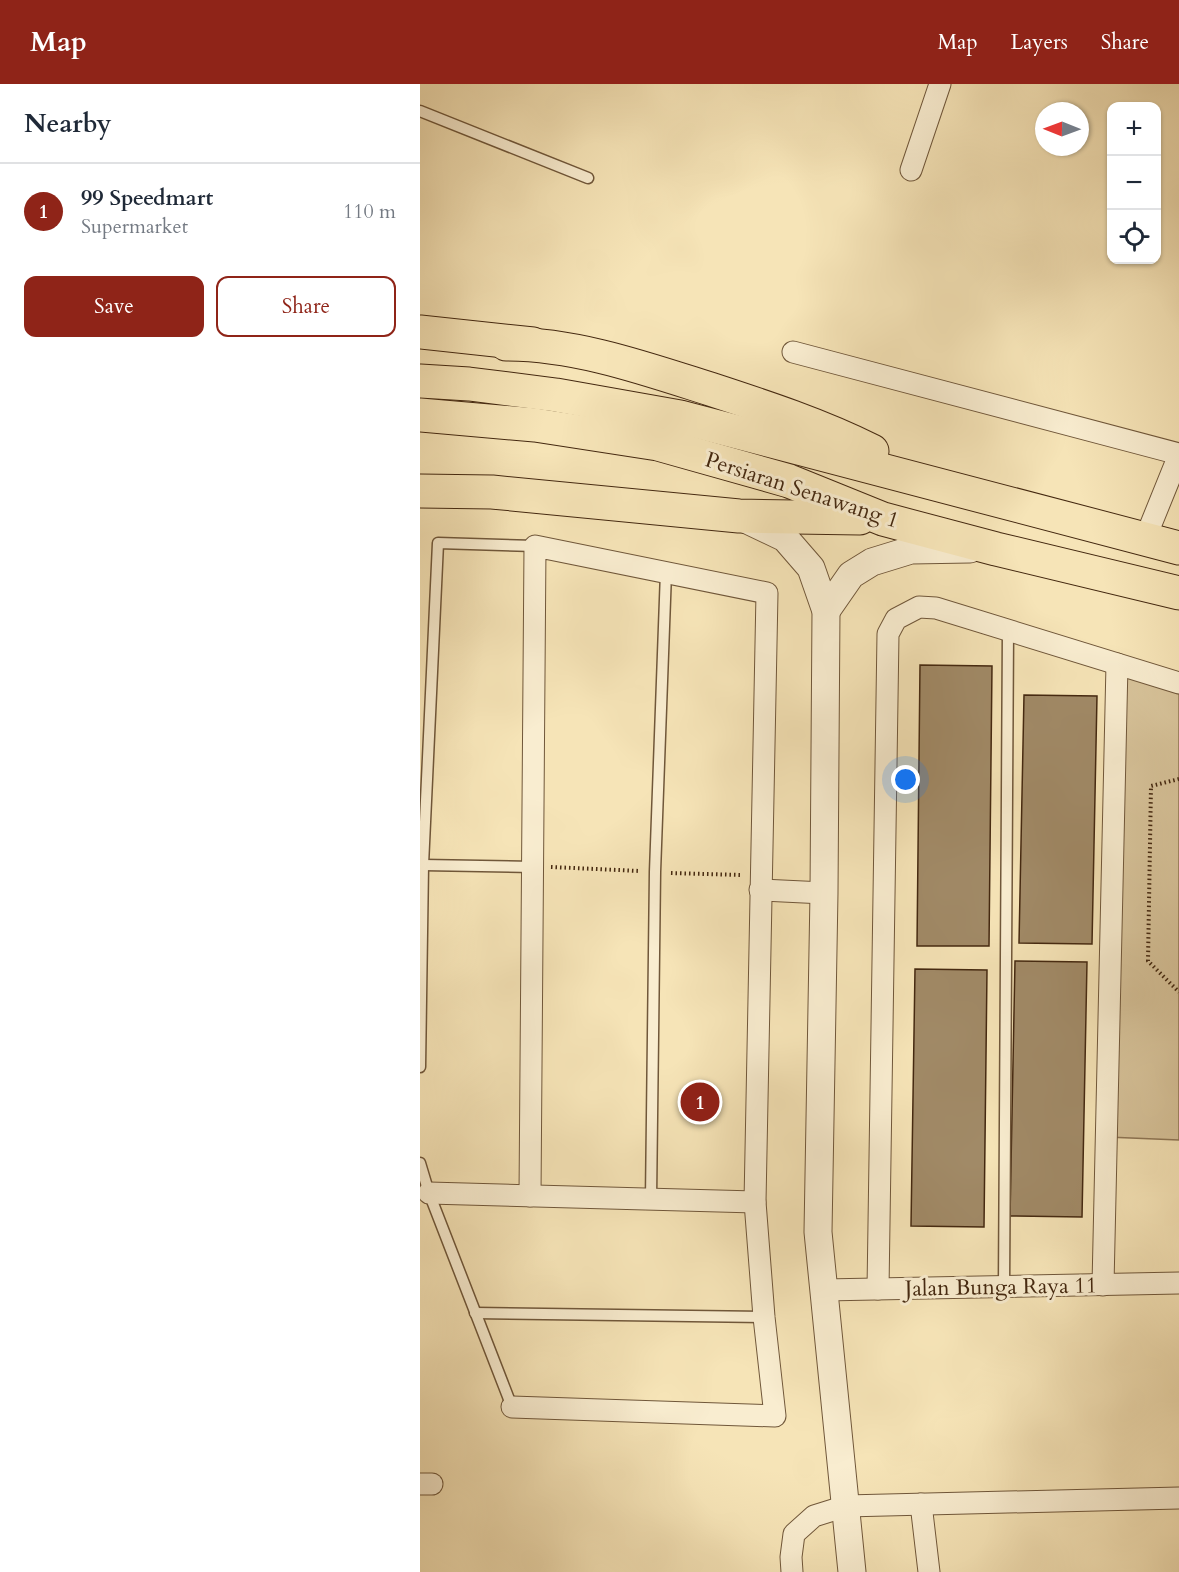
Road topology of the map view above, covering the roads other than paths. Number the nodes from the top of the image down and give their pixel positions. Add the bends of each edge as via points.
1 (940, 84) edge
2 (420, 111) edge
3 (911, 170) dead end
4 (588, 178) dead end
5 (420, 332) edge
6 (420, 344) edge
7 (533, 344) junction
8 (793, 352) dead end
9 (420, 381) edge
10 (420, 415) edge
11 (1179, 454) edge
12 (937, 484) junction
13 (420, 491) edge
14 (739, 516) junction
15 (883, 519) junction
16 (1145, 539) junction
17 (535, 546) junction
18 (1179, 548) edge
19 (996, 549) junction
20 (666, 573) junction
21 (1179, 593) edge
22 (826, 611) junction
23 (1008, 630) junction
24 (1117, 664) junction
25 (1179, 683) edge
26 (423, 865) junction
27 (533, 867) junction
28 (760, 890) junction
29 (824, 893) junction
30 (420, 1067) edge
31 (420, 1163) edge
32 (429, 1193) junction
33 (530, 1196) junction
34 (651, 1199) junction
35 (754, 1202) junction
36 (1179, 1283) edge
37 (1103, 1284) junction
38 (1004, 1287) junction
39 (878, 1289) junction
40 (824, 1290) junction
41 (475, 1313) junction
42 (764, 1317) junction
43 (512, 1407) joint
44 (1179, 1498) edge
45 (921, 1504) junction
46 (846, 1506) junction
47 (792, 1572) edge
48 (852, 1572) edge
49 (929, 1572) edge

1 - 3 street
2 - 4 lane
5 - 7 main road
6 - 7 main road
7 - 12 main road via 591,354 772,409 850,440
8 - 11 street
9 - 12 main road, Persiaran Senawang 1 via 545,394 680,417
10 - 15 main road, Persiaran Senawang 1 via 535,425 658,444 789,481
11 - 16 street
12 - 16 main road, Persiaran Senawang 1
13 - 14 main road via 492,492
14 - 15 main road
14 - 22 street via 785,538 811,568
15 - 19 main road, Persiaran Senawang 1
16 - 18 main road, Persiaran Senawang 1
17 - 20 street
17 - 26 lane via 438,543
17 - 27 street
19 - 21 main road, Persiaran Senawang 1
19 - 22 street via 911,550 872,562 851,575
20 - 28 street via 767,593
20 - 34 lane
22 - 29 street
23 - 24 street
23 - 38 lane
23 - 39 street via 936,608 919,607 896,619 888,634
24 - 25 street
24 - 37 street
26 - 27 lane
26 - 30 lane
27 - 33 street
28 - 29 street
28 - 35 street
29 - 40 street via 818,1232
31 - 32 lane
32 - 33 street
32 - 41 lane
33 - 34 street
34 - 35 street
35 - 42 street
36 - 37 street, Jalan Bunga Raya 11
37 - 38 street, Jalan Bunga Raya 11
38 - 39 street, Jalan Bunga Raya 11
39 - 40 street, Jalan Bunga Raya 11
40 - 46 street
41 - 42 lane
41 - 43 lane
42 - 43 street via 775,1416
44 - 45 street
45 - 46 street
45 - 49 street
46 - 47 street via 814,1516 794,1534
46 - 48 street

